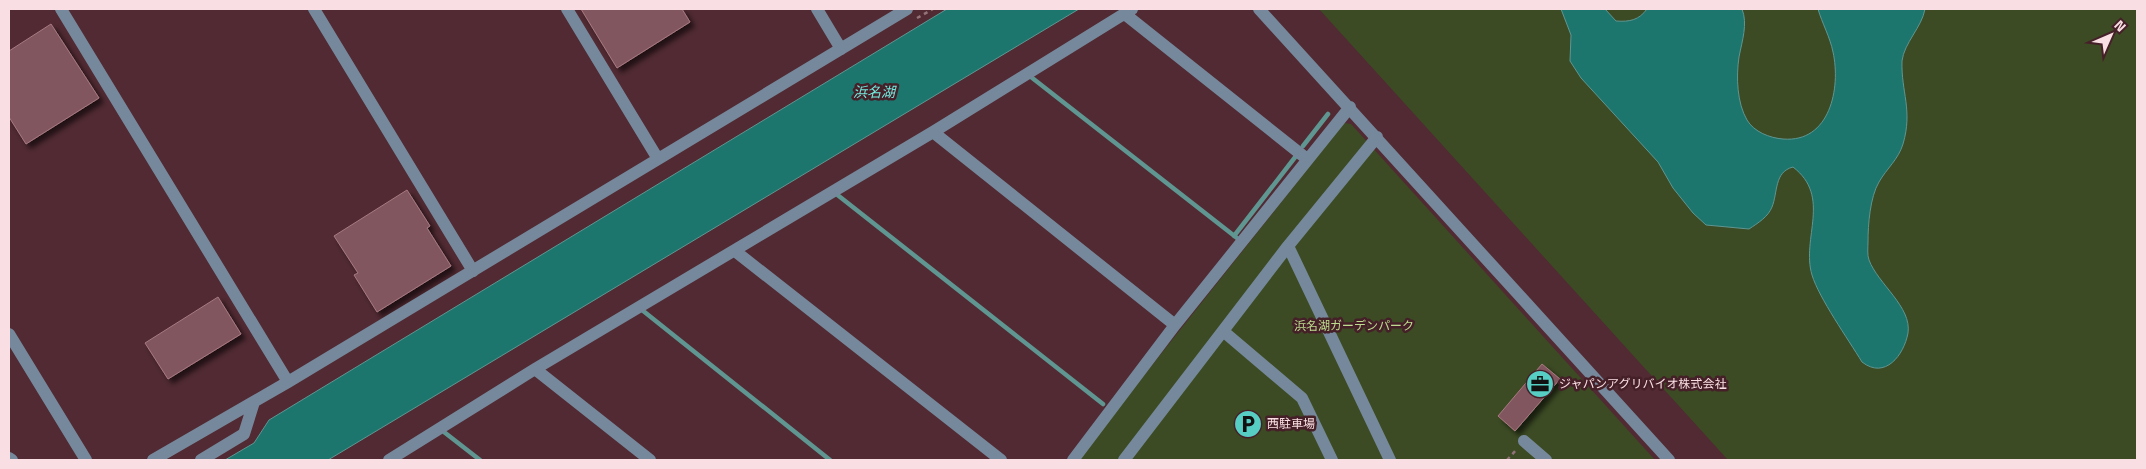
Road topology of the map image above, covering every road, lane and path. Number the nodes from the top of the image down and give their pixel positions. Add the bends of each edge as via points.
1 (62, 9) edge
2 (314, 9) edge
3 (566, 9) edge
4 (817, 9) edge
5 (907, 9) edge
6 (1259, 9) edge
7 (1129, 12) edge
8 (840, 49) junction
9 (1350, 106) junction
10 (933, 132) junction
11 (1377, 137) junction
12 (658, 159) junction
13 (1307, 160) junction
14 (1288, 246) junction
15 (735, 251) junction
16 (473, 271) junction
17 (1175, 325) junction
18 (1222, 331) junction
19 (9, 334) edge
20 (535, 369) junction
21 (288, 382) junction
22 (254, 402) junction
23 (1524, 442) dead end
24 (9, 458) edge
25 (12, 460) edge
26 (86, 460) edge
27 (153, 460) edge
28 (202, 460) edge
29 (388, 460) edge
30 (650, 460) edge
31 (1001, 460) edge
32 (1073, 460) edge
33 (1124, 460) edge
34 (1332, 460) edge
35 (1390, 460) edge
36 (1546, 460) edge
37 (1669, 460) edge

1 - 21 street
2 - 16 street
3 - 12 street
4 - 8 street
5 - 8 street
6 - 9 street
7 - 10 street
7 - 13 street
8 - 12 street
9 - 11 street
9 - 13 street
10 - 15 street
10 - 17 street
11 - 14 street
11 - 37 street
12 - 16 street
13 - 17 street
14 - 18 street
14 - 35 street
15 - 20 street
15 - 31 street
16 - 21 street
17 - 32 street
18 - 33 street
18 - 34 street via 1302,398
19 - 26 street
20 - 29 street
20 - 30 street
21 - 22 street
22 - 27 street
22 - 28 street via 244,434
23 - 36 street
24 - 25 street

